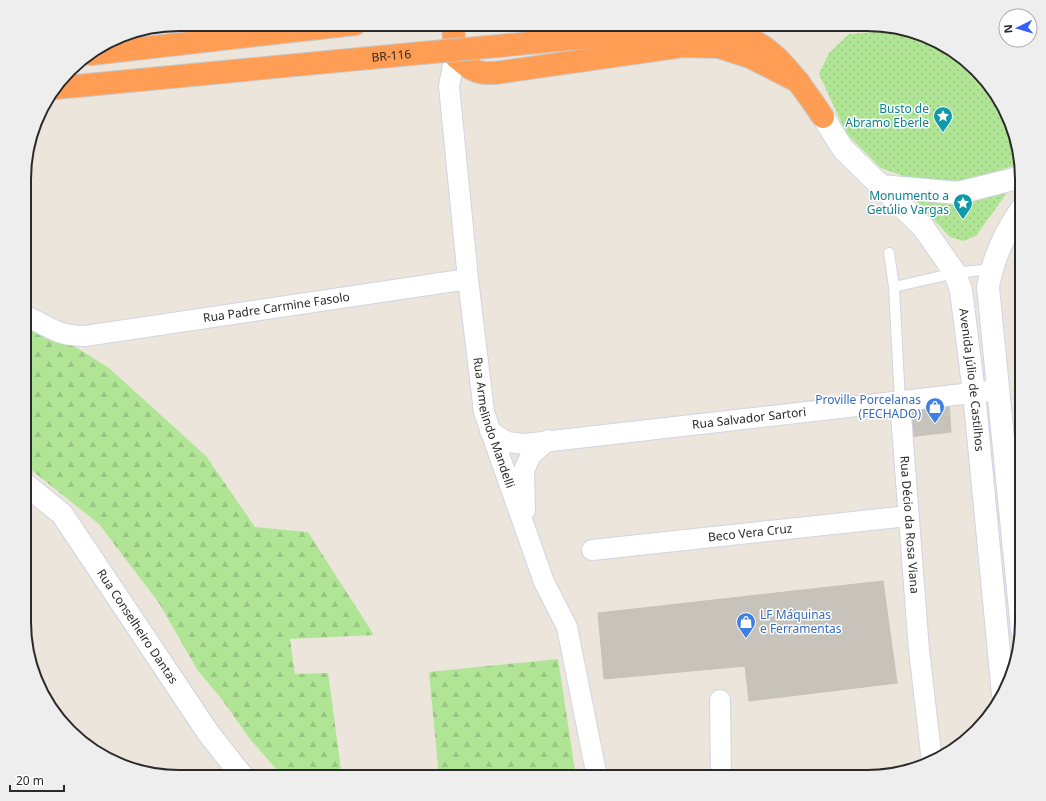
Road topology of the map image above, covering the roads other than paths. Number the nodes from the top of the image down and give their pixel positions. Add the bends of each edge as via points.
1 (293, 31) edge
2 (454, 31) edge
3 (656, 31) edge
4 (719, 31) edge
5 (102, 53) edge
6 (456, 56) junction
7 (799, 82) junction
8 (63, 87) edge
9 (823, 117) joint
10 (1015, 179) edge
11 (881, 186) junction
12 (1015, 218) edge
13 (889, 254) dead end
14 (991, 269) junction
15 (955, 273) junction
16 (468, 279) junction
17 (894, 287) junction
18 (31, 318) edge
19 (998, 390) junction
20 (974, 393) junction
21 (900, 402) junction
22 (490, 431) junction
23 (548, 440) junction
24 (31, 489) edge
25 (908, 516) junction
26 (527, 534) junction
27 (592, 550) dead end
28 (1015, 560) edge
29 (1002, 684) edge
30 (720, 700) dead end
31 (931, 756) edge
32 (237, 770) edge
33 (596, 770) edge
34 (720, 770) edge

1 - 5 highway
2 - 6 highway
3 - 8 highway, BR-116 / BR-116, bridge
4 - 7 highway via 744,36 769,51
6 - 7 highway via 479,74 495,74 683,46 718,47 750,57
6 - 16 street, Rua Armelindo Mandelli via 449,86
7 - 9 highway
9 - 11 street, Avenida Júlio de Castilhos via 843,149
10 - 11 street via 958,193
11 - 15 street, Avenida Júlio de Castilhos via 923,227
12 - 14 street via 1008,228
13 - 17 lane, Rua Décio da Rosa Viana
14 - 15 lane
14 - 19 street via 988,287
15 - 17 lane
15 - 20 street, Avenida Júlio de Castilhos via 961,290
16 - 18 street, Rua Padre Carmine Fasolo via 85,336 58,333
16 - 22 street, Rua Armelindo Mandelli via 484,412
17 - 21 lane, Rua Décio da Rosa Viana
19 - 20 street, Rua Salvador Sartori
19 - 28 street
20 - 21 street, Rua Salvador Sartori
20 - 29 street, Avenida Júlio de Castilhos
21 - 23 street, Rua Salvador Sartori
21 - 25 street, Rua Décio da Rosa Viana
22 - 23 street, Rua Salvador Sartori via 507,442 525,444
22 - 26 street, Rua Armelindo Mandelli
23 - 26 street via 531,455 524,470
24 - 32 street, Rua Conselheiro Dantas via 62,514 209,734
25 - 27 street, Beco Vera Cruz
25 - 31 street, Rua Décio da Rosa Viana
26 - 33 street, Rua Armelindo Mandelli via 544,582 567,627
30 - 34 street

